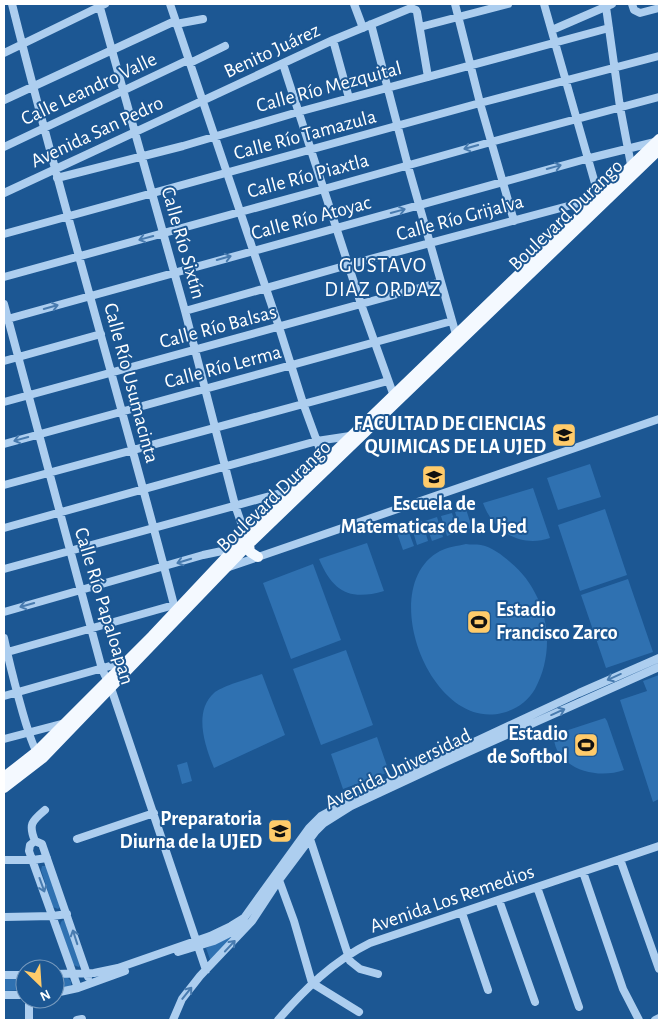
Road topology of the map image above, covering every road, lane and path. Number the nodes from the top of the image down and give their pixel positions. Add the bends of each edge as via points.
1 (11, 4) edge
2 (170, 4) edge
3 (354, 4) edge
4 (455, 4) edge
5 (508, 4) edge
6 (544, 4) edge
7 (632, 4) edge
8 (101, 5) edge
9 (609, 5) edge
10 (4, 7) edge
11 (659, 8) edge
12 (459, 17) junction
13 (202, 19) dead end
14 (176, 22) junction
15 (371, 24) junction
16 (420, 27) junction
17 (363, 28) junction
18 (609, 28) junction
19 (552, 30) junction
20 (333, 40) junction
21 (556, 43) junction
22 (22, 44) junction
23 (226, 46) dead end
24 (112, 49) junction
25 (4, 53) edge
26 (659, 56) edge
27 (189, 62) junction
28 (283, 64) junction
29 (471, 65) junction
30 (615, 68) junction
31 (428, 77) junction
32 (567, 80) junction
33 (32, 87) junction
34 (388, 88) junction
35 (123, 90) junction
36 (659, 97) edge
37 (349, 98) junction
38 (4, 100) edge
39 (203, 100) junction
40 (480, 103) junction
41 (620, 107) junction
42 (298, 112) junction
43 (576, 119) junction
44 (398, 126) junction
45 (43, 128) junction
46 (135, 132) junction
47 (215, 136) junction
48 (491, 142) junction
49 (658, 144) edge
50 (4, 147) edge
51 (627, 148) junction
52 (312, 151) junction
53 (142, 157) junction
54 (586, 158) junction
55 (408, 166) junction
56 (55, 170) junction
57 (632, 170) junction
58 (227, 173) junction
59 (58, 178) junction
60 (503, 182) junction
61 (324, 190) junction
62 (4, 193) edge
63 (152, 194) junction
64 (600, 202) junction
65 (420, 205) junction
66 (239, 212) junction
67 (67, 217) junction
68 (514, 221) junction
69 (337, 227) junction
70 (163, 233) junction
71 (4, 234) edge
72 (431, 243) junction
73 (253, 250) junction
74 (78, 256) junction
75 (348, 265) junction
76 (175, 272) junction
77 (4, 277) edge
78 (441, 282) junction
79 (266, 289) junction
80 (90, 295) junction
81 (4, 304) edge
82 (361, 304) junction
83 (186, 311) junction
84 (6, 319) edge
85 (452, 321) junction
86 (280, 327) junction
87 (101, 334) junction
88 (457, 338) junction
89 (374, 342) junction
90 (196, 350) junction
91 (18, 357) junction
92 (4, 361) edge
93 (292, 365) junction
94 (111, 373) junction
95 (388, 381) junction
96 (206, 388) junction
97 (28, 396) junction
98 (395, 399) junction
99 (4, 402) edge
100 (303, 403) junction
101 (121, 412) junction
102 (659, 419) edge
103 (216, 428) junction
104 (39, 434) junction
105 (350, 436) junction
106 (317, 441) junction
107 (4, 444) edge
108 (132, 450) junction
109 (326, 465) junction
110 (226, 466) junction
111 (49, 473) junction
112 (4, 486) edge
113 (309, 486) junction
114 (143, 489) junction
115 (295, 489) junction
116 (235, 505) junction
117 (60, 513) junction
118 (4, 528) edge
119 (153, 528) junction
120 (248, 541) junction
121 (70, 551) junction
122 (231, 552) junction
123 (258, 557) junction
124 (164, 567) junction
125 (221, 568) junction
126 (4, 569) edge
127 (80, 590) junction
128 (178, 609) junction
129 (4, 612) edge
130 (90, 629) junction
131 (4, 638) edge
132 (6, 653) edge
133 (659, 658) edge
134 (131, 662) junction
135 (659, 667) edge
136 (102, 669) junction
137 (110, 684) junction
138 (19, 692) junction
139 (4, 696) edge
140 (539, 716) junction
141 (65, 723) junction
142 (28, 732) junction
143 (4, 739) edge
144 (40, 755) junction
145 (4, 777) edge
146 (4, 788) edge
147 (46, 810) dead end
148 (154, 813) junction
149 (77, 839) dead end
150 (310, 839) junction
151 (35, 841) junction
152 (659, 846) edge
153 (47, 858) junction
154 (620, 859) junction
155 (4, 860) edge
156 (33, 860) junction
157 (583, 872) junction
158 (279, 880) junction
159 (537, 887) junction
160 (499, 900) junction
161 (462, 913) junction
162 (67, 914) junction
163 (53, 916) junction
164 (4, 918) edge
165 (248, 919) junction
166 (198, 943) junction
167 (348, 956) junction
168 (659, 969) edge
169 (206, 970) junction
170 (86, 972) junction
171 (65, 973) edge
172 (73, 973) junction
173 (378, 974) dead end
174 (91, 983) junction
175 (312, 983) junction
176 (78, 988) junction
177 (488, 990) dead end
178 (65, 991) edge
179 (535, 1002) dead end
180 (579, 1006) dead end
181 (359, 1012) dead end
182 (659, 1018) edge
183 (173, 1020) edge
184 (278, 1020) edge
185 (639, 1020) edge
186 (655, 1020) edge

1 - 10 street
1 - 22 street, Calle Río Usumacinta
2 - 14 street
3 - 17 street
4 - 12 street
5 - 12 street
6 - 19 street
7 - 11 street via 640,13
8 - 22 street
8 - 24 street, Calle Río Sixtín
9 - 18 street
9 - 19 street
12 - 16 street
12 - 29 street
13 - 14 street
14 - 24 street
14 - 27 street
15 - 16 street, Benito Juárez via 411,8 417,12
15 - 17 street, Benito Juárez
15 - 34 street
16 - 31 street
17 - 20 street, Benito Juárez
18 - 21 street, Calle Río Mezquital
18 - 30 street
19 - 21 street
20 - 28 street, Benito Juárez
20 - 37 street
21 - 29 street, Calle Río Mezquital
21 - 32 street
22 - 25 street
22 - 33 street, Calle Río Usumacinta
23 - 27 street, Calle Leandro Valle
24 - 33 street
24 - 35 street, Calle Río Sixtín
26 - 30 street, Calle Río Tamazula
27 - 35 street, Calle Leandro Valle
27 - 39 street
28 - 39 street, Benito Juárez
28 - 42 street
29 - 31 street, Calle Río Mezquital
29 - 40 street
30 - 32 street, Calle Río Tamazula
30 - 41 street
31 - 34 street, Calle Río Mezquital
32 - 40 street, Calle Río Tamazula
32 - 43 street
33 - 38 street
33 - 45 street, Calle Río Usumacinta
34 - 37 street, Calle Río Mezquital
34 - 44 street
35 - 45 street, Calle Leandro Valle
35 - 46 street, Calle Río Sixtín
36 - 41 street, Calle Río Piaxtla
37 - 42 street, Calle Río Mezquital
39 - 46 street, Avenida San Pedro
39 - 47 street
40 - 44 street, Calle Río Tamazula
40 - 48 street
41 - 43 street, Calle Río Piaxtla
41 - 51 street
42 - 47 street, Calle Río Mezquital
42 - 52 street
43 - 48 street, Calle Río Piaxtla
43 - 54 street
44 - 52 street, Calle Río Tamazula
44 - 55 street
45 - 50 street, Calle Leandro Valle
45 - 56 street, Calle Río Usumacinta
46 - 53 street, Calle Río Sixtín
46 - 56 street, Avenida San Pedro
47 - 53 street, Calle Río Mezquital
47 - 58 street
48 -> 55 street, Calle Río Piaxtla
48 - 60 street
49 - 51 street, Calle Río Atoyac
49 - 57 main road, Boulevard Durango
51 - 54 street, Calle Río Atoyac
51 - 57 street
52 - 58 street, Calle Río Tamazula
52 - 61 street
53 - 59 street, Calle Río Mezquital
53 - 63 street, Calle Río Sixtín
60 -> 54 street, Calle Río Atoyac
54 - 64 street
55 - 61 street, Calle Río Piaxtla
55 - 65 street
56 - 59 street, Calle Río Usumacinta
56 - 62 street, Avenida San Pedro
57 - 64 main road, Boulevard Durango
58 - 63 street, Calle Río Tamazula
58 - 66 street
59 - 67 street, Calle Río Usumacinta
60 - 65 street, Calle Río Atoyac
60 - 68 street
61 - 66 street, Calle Río Piaxtla
61 - 69 street
63 - 67 street, Calle Río Tamazula
63 - 70 street, Calle Río Sixtín
64 - 68 street, Calle Río Grijalva
64 - 88 main road, Boulevard Durango
69 -> 65 street, Calle Río Atoyac
65 - 72 street
66 - 70 street, Calle Río Piaxtla
66 - 73 street
67 - 71 street, Calle Río Tamazula
67 - 74 street, Calle Río Usumacinta
68 - 72 street, Calle Río Grijalva
69 - 73 street, Calle Río Atoyac
69 - 75 street
70 -> 74 street, Calle Río Piaxtla
70 - 76 street, Calle Río Sixtín
72 - 75 street, Calle Río Grijalva
72 - 78 street
76 -> 73 street, Calle Río Atoyac
73 - 79 street
74 - 77 street, Calle Río Piaxtla
74 - 80 street, Calle Río Usumacinta
75 - 79 street, Calle Río Grijalva
75 - 82 street
76 - 80 street, Calle Río Atoyac
76 - 83 street, Calle Río Sixtín
78 - 82 street, Calle Río Balsas
78 - 85 street
79 - 83 street, Calle Río Grijalva
79 - 86 street
84 -> 80 street, Calle Río Atoyac
80 - 87 street, Calle Río Usumacinta
81 - 84 street, Calle Río Papaloapan
82 - 86 street, Calle Río Balsas
82 - 89 street
83 - 90 street, Calle Río Sixtín
84 - 91 street, Calle Río Papaloapan
85 - 88 street
85 - 89 street, Calle Río Lerma
86 - 90 street, Calle Río Balsas
86 - 93 street
87 - 91 street
87 - 94 street, Calle Río Usumacinta
88 - 98 main road, Boulevard Durango
89 - 93 street, Calle Río Lerma
89 - 95 street
90 - 94 street, Calle Río Balsas
90 - 96 street, Calle Río Sixtín
91 - 92 street
91 - 97 street, Calle Río Papaloapan
93 - 96 street, Calle Río Lerma
93 - 100 street
94 - 97 street, Calle Río Balsas
94 - 101 street, Calle Río Usumacinta
95 - 98 street
95 - 100 street
96 - 101 street, Calle Río Lerma
96 - 103 street, Calle Río Sixtín
97 - 99 street, Calle Río Balsas
97 - 104 street, Calle Río Papaloapan
98 - 105 main road, Boulevard Durango
98 - 109 main road, Boulevard Durango
100 - 103 street
100 - 106 street
101 - 104 street, Calle Río Lerma
101 - 108 street, Calle Río Usumacinta
102 - 123 street
103 - 108 street
103 - 110 street, Calle Río Sixtín
104 -> 107 street, Calle Río Lerma
104 - 111 street, Calle Río Papaloapan
105 - 106 street
105 - 109 main road, Boulevard Durango
106 - 109 street
106 - 110 street
108 - 111 street
108 - 114 street, Calle Río Usumacinta
109 - 113 main road, Boulevard Durango
109 - 115 main road, Boulevard Durango
110 - 114 street
110 - 116 street, Calle Río Sixtín
111 - 112 street
111 - 117 street, Calle Río Papaloapan
113 - 115 street
113 - 120 main road, Boulevard Durango
114 - 117 street
114 - 119 street, Calle Río Usumacinta
115 - 116 street
115 - 120 main road, Boulevard Durango
116 - 119 street
116 - 120 street, Calle Río Sixtín
117 - 118 street
117 - 121 street, Calle Río Papaloapan
119 - 121 street
119 - 124 street, Calle Río Usumacinta
120 - 122 main road, Boulevard Durango
120 - 123 main road via 250,552
120 - 125 main road, Boulevard Durango
121 - 126 street
121 - 127 street, Calle Río Papaloapan
122 -> 124 street via 213,552
122 - 125 main road, Boulevard Durango
123 - 125 street
124 - 127 street
124 - 128 street, Calle Río Usumacinta
125 - 128 main road, Boulevard Durango
127 -> 129 street
127 - 130 street, Calle Río Papaloapan
128 - 130 street
128 - 134 main road, Boulevard Durango
130 - 132 street
130 - 136 street, Calle Río Papaloapan
131 - 132 street
132 - 138 street
133 -> 140 street, Avenida Universidad
134 - 136 street
134 - 137 main road, Boulevard Durango
140 -> 135 street, Avenida Universidad
136 - 137 street, Calle Río Papaloapan
136 - 138 street
137 - 141 main road, Boulevard Durango
137 - 144 main road, Boulevard Durango
137 - 148 street, Calle Río Papaloapan
138 - 139 street
138 - 142 street
140 - 150 street, Avenida Universidad via 351,806 324,823
140 - 165 street, Avenida Universidad via 404,774 321,816 304,834
141 - 142 street
141 - 144 main road, Boulevard Durango
142 - 143 street
142 - 144 street
144 - 145 main road, Boulevard Durango
144 - 146 main road, Boulevard Durango
147 - 151 street via 32,825
148 - 149 street
148 - 166 street, Calle Río Papaloapan
150 - 158 street, Avenida Universidad
150 - 167 street
151 - 153 street via 41,843
151 - 156 street via 29,847
152 - 154 street, Avenida Los Remedios
153 - 156 street
153 - 162 street
154 - 157 street, Avenida Los Remedios
154 - 168 street
155 - 156 street
156 -> 163 street
157 - 159 street, Avenida Los Remedios
157 - 185 street via 622,989
158 - 165 street, Avenida Universidad
158 - 175 street
159 - 160 street, Avenida Los Remedios
159 - 180 street
160 - 161 street, Avenida Los Remedios
160 - 179 street
161 - 167 street, Avenida Los Remedios via 370,943
161 - 177 street
162 - 163 street
170 -> 162 street
163 - 164 street
163 - 172 street
165 - 166 street via 220,938
169 -> 165 street, Avenida Universidad
166 - 169 street, Calle Río Papaloapan
166 - 170 street via 118,968
166 - 174 street
167 - 173 street via 360,968
167 - 175 street, Avenida Los Remedios
183 -> 169 street, Avenida Universidad via 182,999
170 - 172 street
170 - 174 street
171 - 172 street
172 - 176 street
174 - 176 street
175 - 181 street
175 - 184 street, Avenida Los Remedios
176 - 178 street
182 - 186 street

